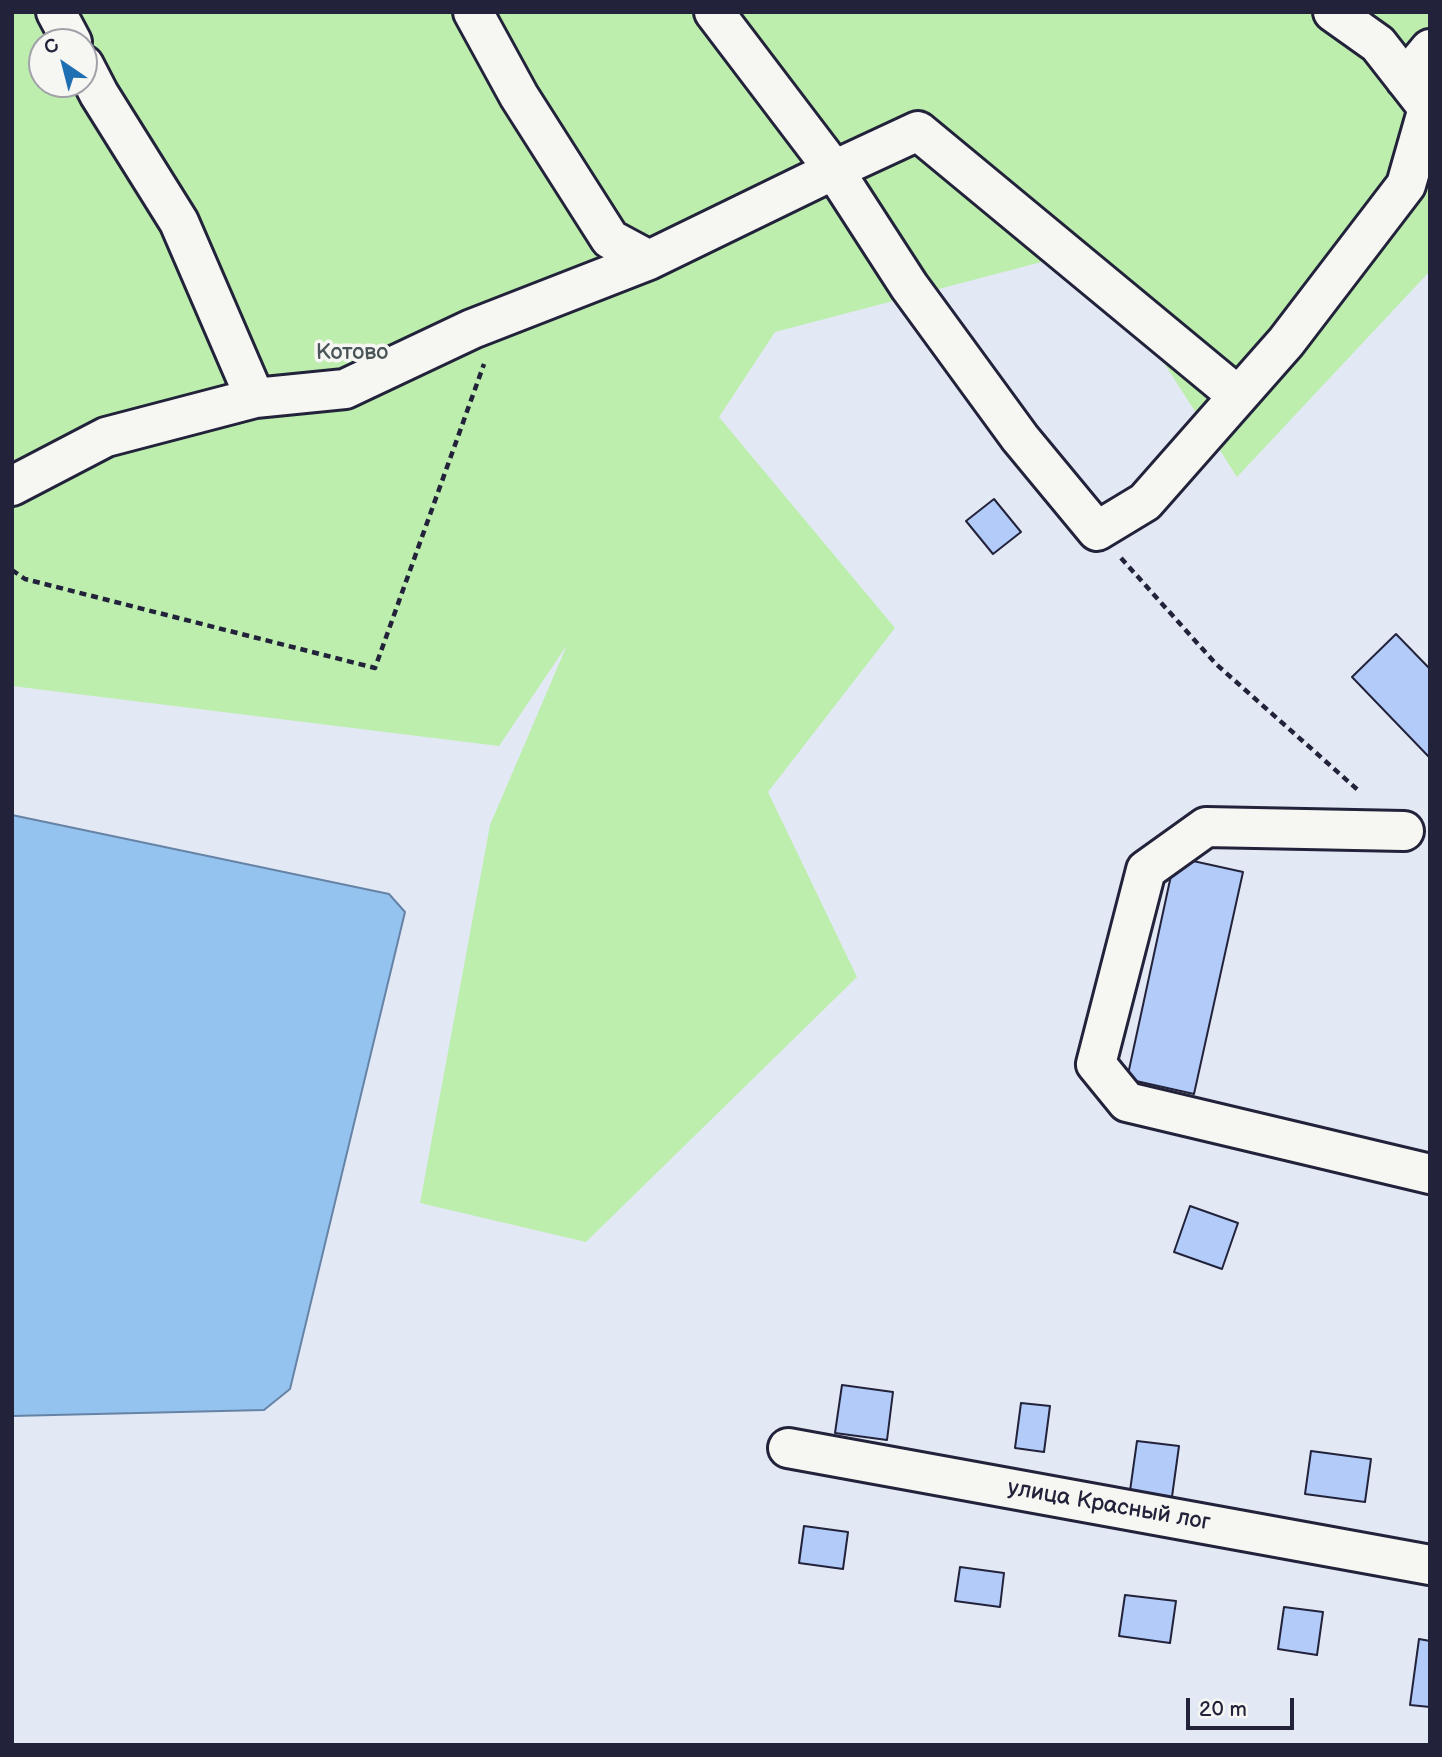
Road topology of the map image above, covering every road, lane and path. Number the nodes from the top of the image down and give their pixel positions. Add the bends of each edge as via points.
1 (56, 12) edge
2 (472, 12) edge
3 (715, 12) edge
4 (1333, 12) edge
5 (65, 28) edge
6 (1430, 48) edge
7 (1405, 79) junction
8 (98, 92) edge
9 (834, 170) junction
10 (649, 260) junction
11 (501, 317) junction
12 (1238, 396) junction
13 (255, 397) junction
14 (12, 486) edge
15 (1097, 531) junction
16 (12, 570) edge
17 (1362, 794) dead end
18 (1404, 831) dead end
19 (1430, 1174) edge
20 (788, 1448) dead end
21 (1430, 1565) edge

1 - 5 street
2 - 10 street via 610,239
3 - 9 street
4 - 7 street via 1378,44
6 - 7 street
7 - 12 street via 1428,108 1406,185 1286,342
8 - 13 street via 179,222
9 - 10 street
9 - 12 street via 918,131
9 - 15 street via 917,297 1020,438
10 - 11 street
11 - 13 street via 345,389
11 - 16 path via 375,667 25,579
12 - 15 street via 1146,502
13 - 14 street via 106,437
15 - 17 path via 1216,664
18 - 19 street via 1206,827 1146,870 1096,1064 1127,1102
20 - 21 street, улица Красный лог

